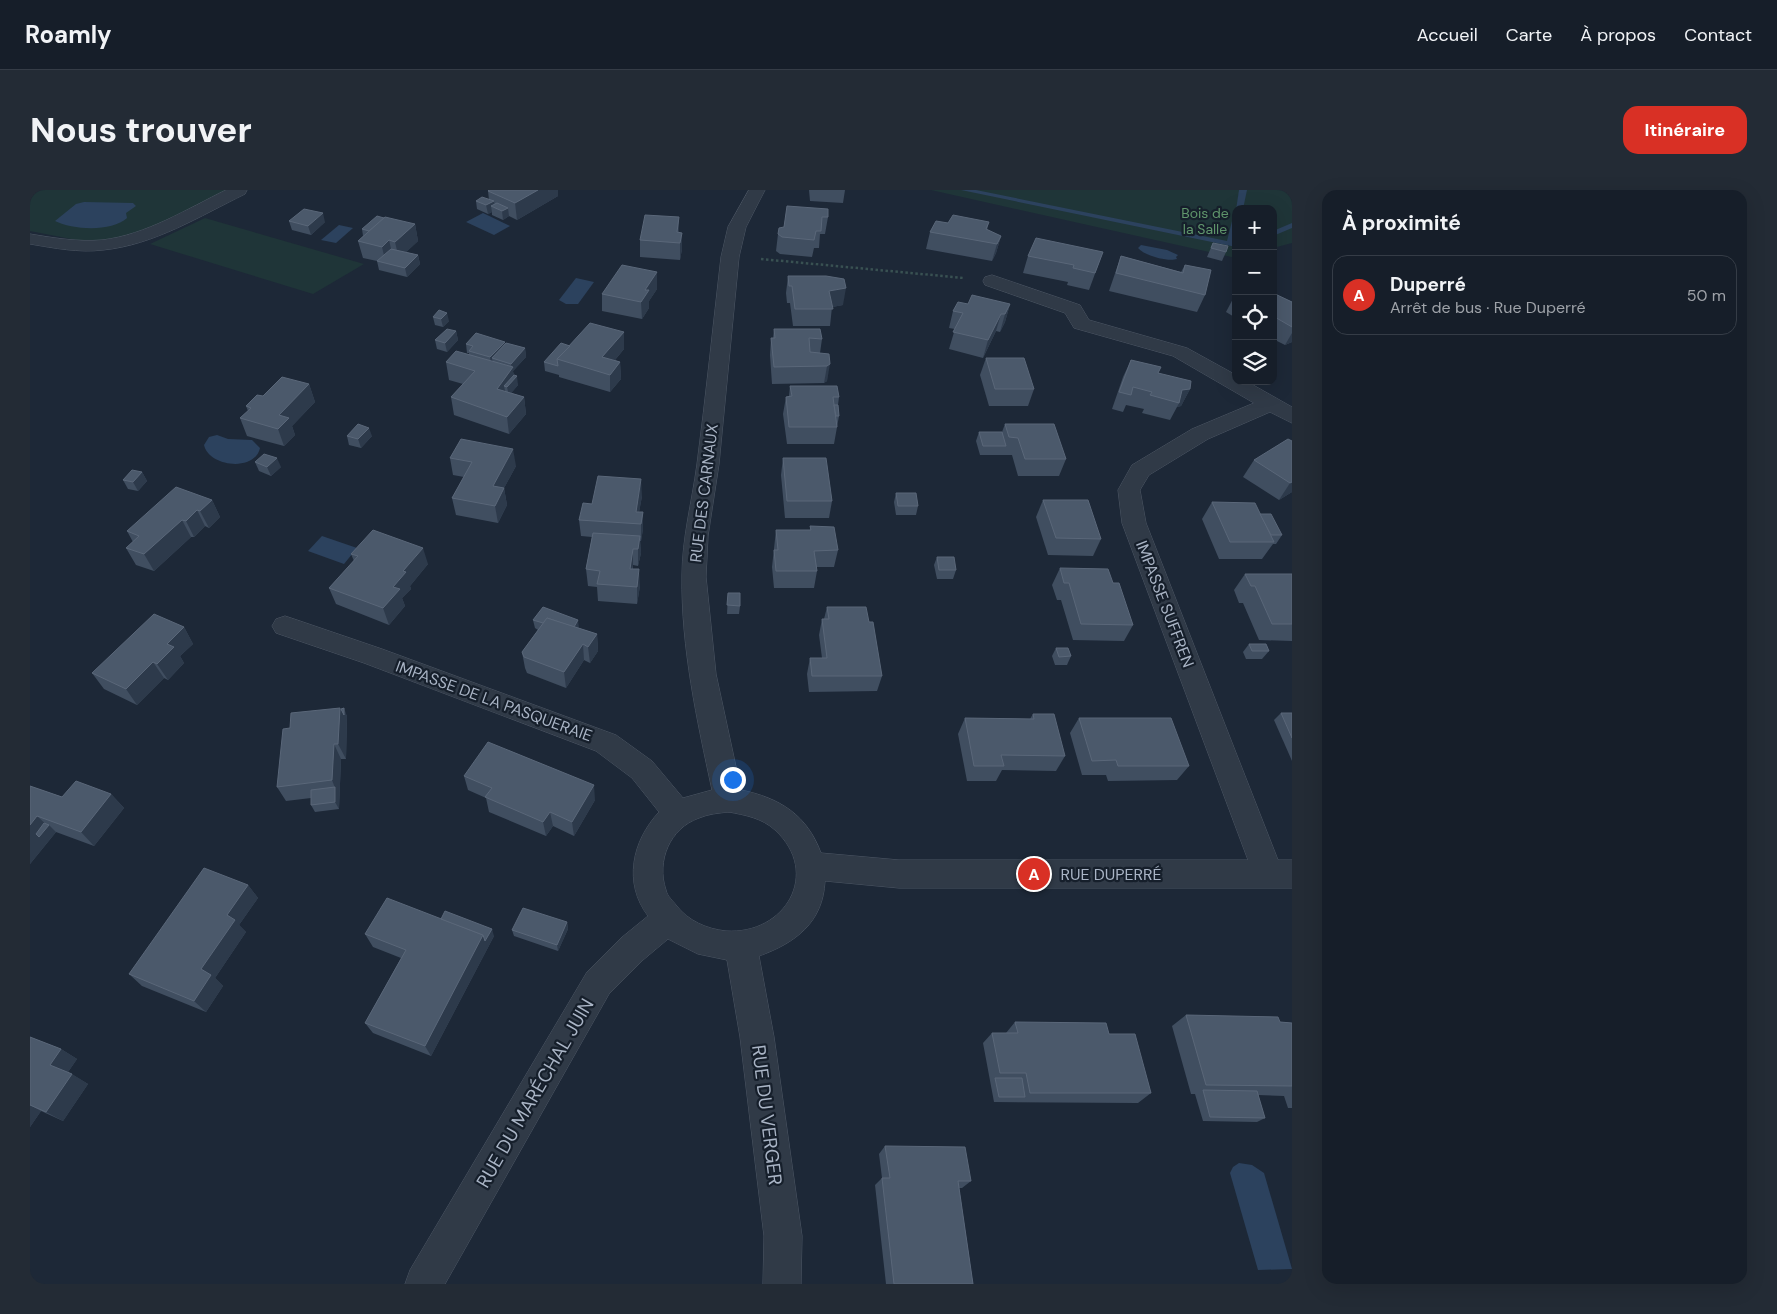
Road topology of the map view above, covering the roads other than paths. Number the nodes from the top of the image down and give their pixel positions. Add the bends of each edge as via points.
1 (238, 190) edge
2 (757, 190) edge
3 (30, 239) edge
4 (992, 281) road end
5 (1270, 404) junction
6 (1292, 416) edge
7 (285, 626) dead end
8 (730, 800) junction
9 (680, 813) junction
10 (811, 866) junction
11 (1280, 874) edge
12 (668, 919) junction
13 (741, 946) junction
14 (424, 1284) edge
15 (782, 1284) edge

1 - 3 street via 151,233 127,240 78,245
2 - 8 street, RUE DES CARNAUX via 737,227 730,257 707,467 695,545 695,592 704,670
4 - 5 street via 1073,309 1081,324 1180,352
5 - 6 street
5 - 11 street, IMPASSE SUFFREN via 1200,434 1140,470 1129,490 1134,523
7 - 9 street, IMPASSE DE LA PASQUERAIE via 606,742 651,779 663,800
8 - 9 street via 706,802
8 - 10 street via 774,813 801,841
9 - 12 street via 664,826 653,844 647,866 648,883 655,902
10 - 11 street, RUE DUPERRÉ via 899,874
10 - 13 street via 809,894 802,910 788,926 757,944
12 - 13 street via 696,939 719,946
12 - 14 street, RUE DU MARÉCHAL JUIN via 598,983
13 - 15 street, RUE DU VERGER via 757,1037 781,1217

